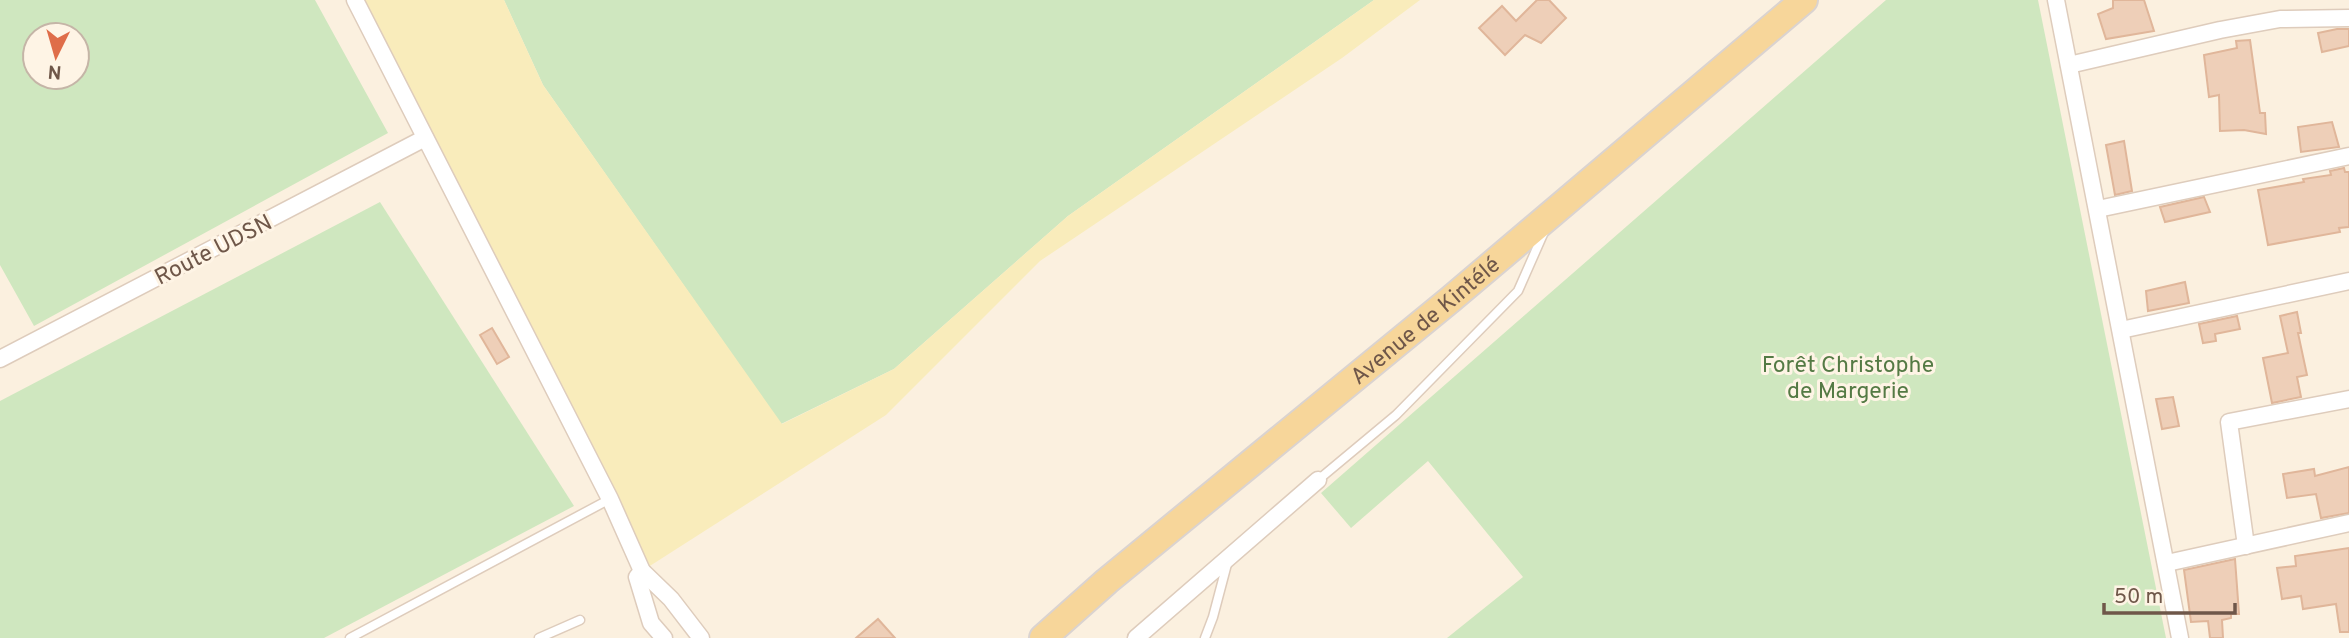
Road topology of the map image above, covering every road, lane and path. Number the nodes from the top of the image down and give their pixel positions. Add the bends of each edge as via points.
1 (355, 0) edge
2 (1804, 0) edge
3 (2056, 0) edge
4 (2349, 18) edge
5 (2069, 65) junction
6 (425, 138) junction
7 (2349, 156) edge
8 (2098, 209) junction
9 (1552, 214) junction
10 (2349, 281) edge
11 (2121, 330) junction
12 (0, 359) edge
13 (2349, 400) edge
14 (1318, 480) joint
15 (610, 499) junction
16 (2349, 523) edge
17 (2246, 546) junction
18 (1228, 558) junction
19 (2167, 563) junction
20 (642, 571) junction
21 (580, 620) dead end
22 (350, 638) edge
23 (539, 638) edge
24 (664, 638) edge
25 (701, 638) edge
26 (1043, 638) edge
27 (1136, 638) edge
28 (1205, 638) edge
29 (2180, 638) edge

1 - 6 street
2 - 9 main road, Avenue de Kintélé
3 - 5 street
4 - 5 street via 2280,19
5 - 8 street
6 - 12 street, Route UDSN
6 - 15 street
7 - 8 street
8 - 11 street
9 - 14 lane via 1518,290 1396,415
9 - 26 main road, Avenue de Kintélé
10 - 11 street
11 - 19 street
13 - 17 street via 2229,422
14 - 18 street
15 - 20 street
15 - 22 lane
16 - 17 street
17 - 19 street
18 - 27 street
18 - 28 lane
19 - 29 street
20 - 24 street via 637,577 651,622
20 - 25 street
21 - 23 lane

